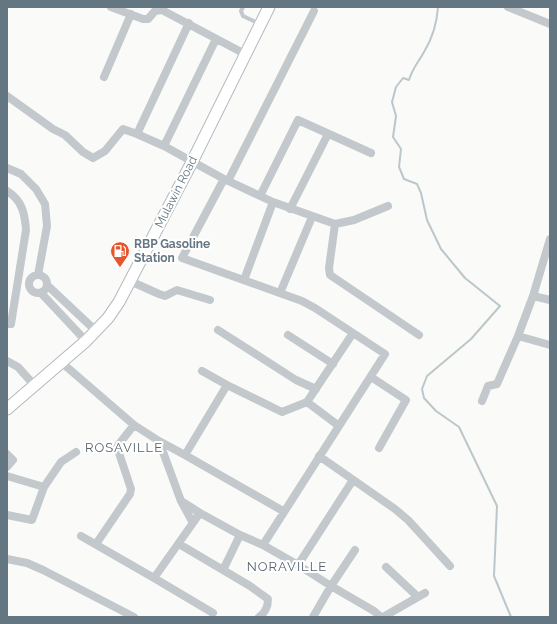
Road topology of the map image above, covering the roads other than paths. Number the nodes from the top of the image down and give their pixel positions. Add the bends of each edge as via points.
1 (112, 7) edge
2 (243, 7) edge
3 (269, 7) edge
4 (508, 7) edge
5 (314, 11) dead end
6 (131, 14) junction
7 (189, 24) junction
8 (260, 24) junction
9 (550, 24) edge
10 (216, 39) junction
11 (245, 54) junction
12 (104, 77) dead end
13 (7, 96) edge
14 (137, 134) junction
15 (328, 134) junction
16 (164, 146) junction
17 (371, 154) dead end
18 (192, 162) junction
19 (7, 168) edge
20 (226, 180) junction
21 (7, 191) edge
22 (260, 196) junction
23 (272, 202) junction
24 (388, 206) dead end
25 (290, 209) junction
26 (312, 217) junction
27 (335, 224) junction
28 (549, 244) edge
29 (38, 275) junction
30 (244, 280) junction
31 (130, 281) junction
32 (47, 285) junction
33 (41, 293) junction
34 (280, 293) junction
35 (533, 296) junction
36 (210, 300) dead end
37 (550, 300) edge
38 (72, 308) junction
39 (63, 317) junction
40 (7, 324) edge
41 (218, 330) dead end
42 (96, 331) junction
43 (353, 333) junction
44 (288, 334) dead end
45 (419, 335) dead end
46 (518, 336) junction
47 (86, 341) junction
48 (550, 344) edge
49 (7, 361) edge
50 (60, 362) junction
51 (333, 364) junction
52 (202, 371) dead end
53 (371, 377) junction
54 (227, 385) junction
55 (35, 386) junction
56 (316, 389) junction
57 (482, 401) dead end
58 (307, 402) junction
59 (7, 409) edge
60 (134, 425) junction
61 (339, 426) junction
62 (159, 441) junction
63 (379, 448) dead end
64 (76, 452) dead end
65 (7, 454) edge
66 (185, 455) junction
67 (319, 456) junction
68 (7, 467) edge
69 (7, 476) edge
70 (353, 480) junction
71 (44, 487) junction
72 (181, 501) junction
73 (283, 512) junction
74 (200, 513) junction
75 (7, 515) edge
76 (193, 523) junction
77 (240, 535) junction
78 (81, 536) dead end
79 (96, 544) junction
80 (179, 544) junction
81 (263, 545) junction
82 (355, 550) dead end
83 (7, 559) edge
84 (298, 565) junction
85 (450, 566) dead end
86 (386, 567) dead end
87 (223, 570) junction
88 (154, 578) junction
89 (330, 586) junction
90 (213, 613) dead end
91 (134, 617) edge
92 (259, 617) edge
93 (313, 617) edge
94 (382, 617) edge

1 - 6 street
2 - 8 lane via 243,16
3 - 8 main road, Mulawin Road
4 - 9 street
5 - 20 street
6 - 7 street via 148,19 155,11 162,10
6 - 12 street
7 - 10 street
7 - 14 street
8 - 11 main road, Mulawin Road
10 - 11 street
10 - 16 street
11 - 18 main road, Mulawin Road
13 - 14 street via 65,135 93,158 105,152 123,129
14 - 16 street
15 - 17 street
15 - 22 street via 298,120
15 - 25 street
16 - 18 street
18 - 20 street
18 - 31 main road, Mulawin Road
19 - 29 street via 21,174 36,189 44,204 47,226
20 - 22 street
20 - 30 street via 182,258
21 - 40 street via 14,195 20,204 25,215 26,230 11,324
22 - 23 street
23 - 25 street
23 - 30 street
24 - 27 street via 354,220
25 - 26 street
26 - 27 street
26 - 34 street
27 - 45 street via 330,274
28 - 35 street
29 - 32 street via 45,278
29 - 33 street via 32,278 29,285 33,292
30 - 34 street
31 - 36 street via 165,296 177,290
31 - 42 main road, Mulawin Road via 119,302
32 - 33 street
32 - 38 street
33 - 39 street
34 - 43 street via 315,308
35 - 37 street
35 - 46 street
38 - 39 street
38 - 42 street
39 - 47 street
41 - 56 street via 296,380
42 - 47 main road, Mulawin Road
43 - 51 street
43 - 53 street via 385,354
44 - 51 street
46 - 48 street
46 - 57 street via 497,384 488,386
47 - 50 main road, Mulawin Road
49 - 55 street via 18,367
50 - 55 main road, Mulawin Road
50 - 60 street
51 - 56 street
52 - 54 street
53 - 61 street
53 - 63 street via 406,400
54 - 58 street via 282,412
54 - 66 street
55 - 59 main road, Mulawin Road
56 - 58 street
58 - 61 street
60 - 62 street
60 - 79 street via 117,448 131,489 130,494
61 - 67 street
62 - 66 street
62 - 72 street
64 - 71 street via 61,462
65 - 68 street via 13,460
66 - 73 street
67 - 70 street
67 - 73 street
69 - 71 street
70 - 84 street
70 - 85 street via 408,520
71 - 75 street via 32,520
72 - 74 street
72 - 76 street
73 - 81 street
74 - 76 street
74 - 77 street
76 - 80 street
77 - 81 street
77 - 87 street
78 - 79 street
79 - 88 street
80 - 87 street
80 - 88 street
81 - 84 street
82 - 89 street
83 - 91 street via 44,570
84 - 89 street
86 - 94 street via 422,595
87 - 92 street via 268,599 266,608
88 - 90 street
89 - 93 street
89 - 94 street

